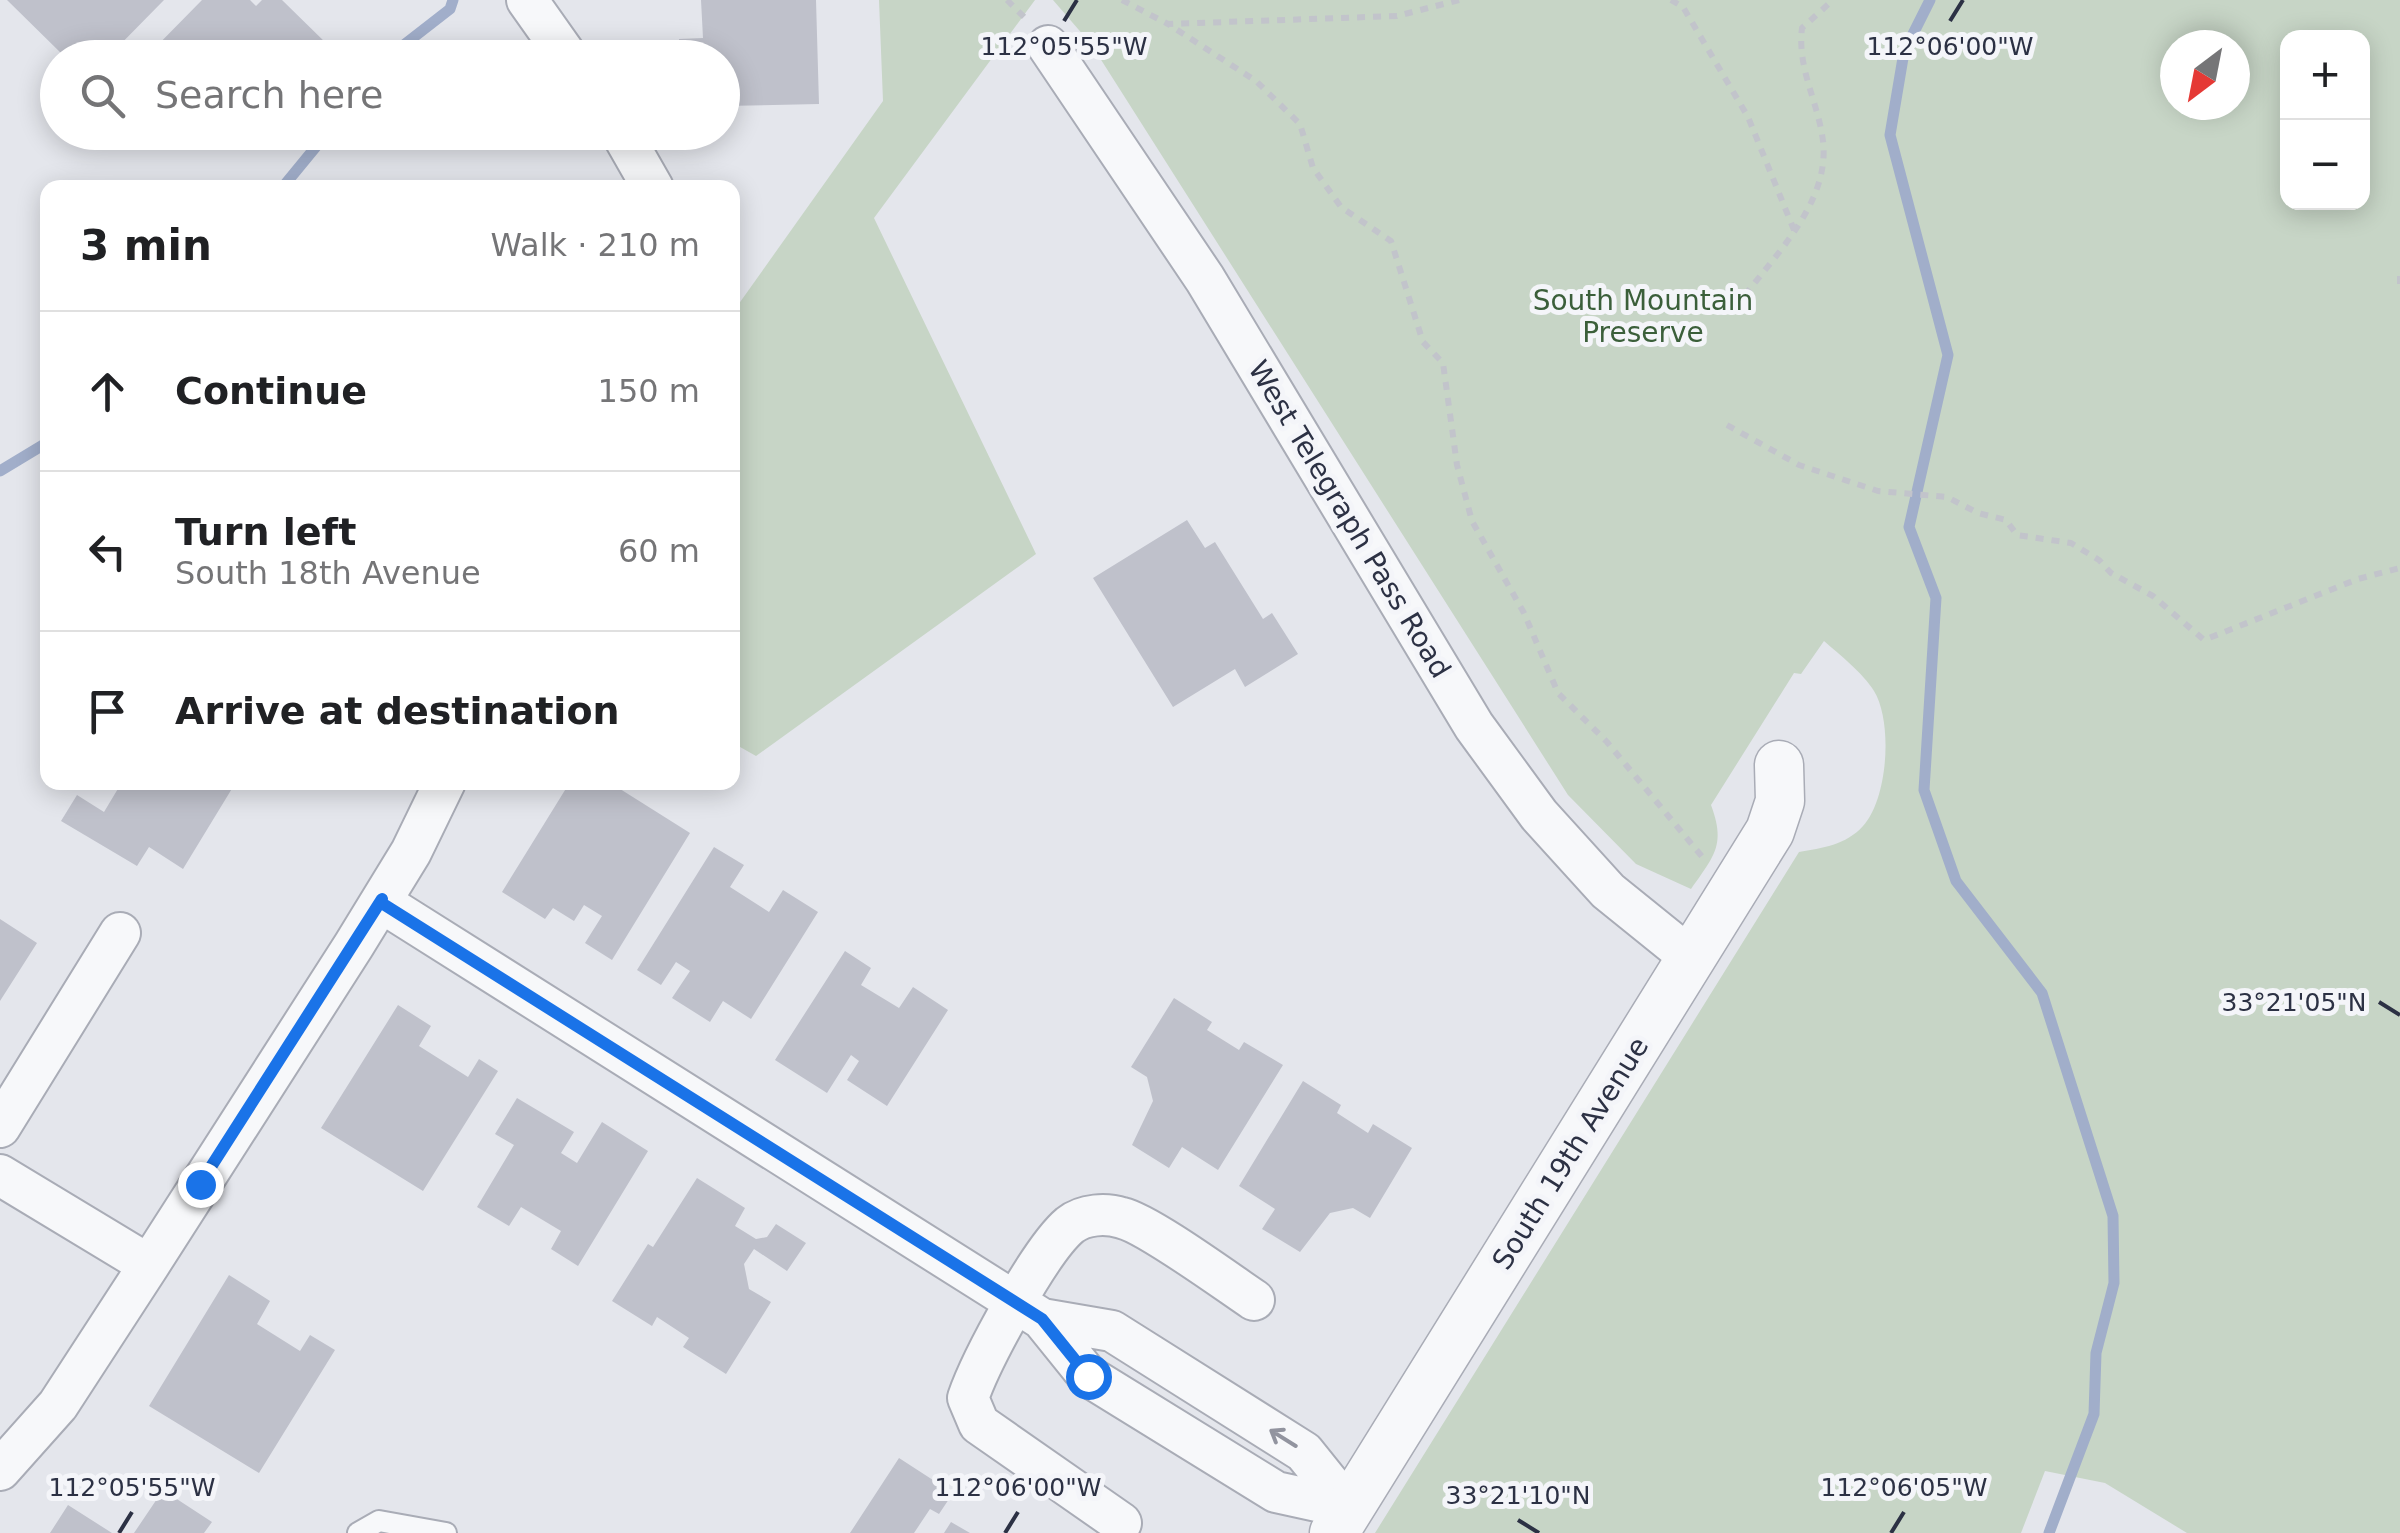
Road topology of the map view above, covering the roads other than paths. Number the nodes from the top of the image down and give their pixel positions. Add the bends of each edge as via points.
1 (527, 0) edge
2 (555, 40) edge
3 (1048, 46) dead end
4 (630, 150) edge
5 (647, 180) edge
6 (1780, 765) dead end
7 (441, 790) edge
8 (382, 899) junction
9 (120, 933) dead end
10 (1691, 958) junction
11 (0, 1127) edge
12 (0, 1174) edge
13 (149, 1265) junction
14 (1254, 1300) dead end
15 (1029, 1311) junction
16 (0, 1470) edge
17 (1341, 1521) edge
18 (1121, 1523) dead end
19 (358, 1533) edge
20 (446, 1533) edge

1 - 2 street
3 - 10 street, West Telegraph Pass Road via 1205,280 1474,726 1608,892
4 - 5 street
6 - 10 street, South 19th Avenue via 1776,817
7 - 8 street
8 - 13 street
8 - 15 street
9 - 11 street
10 - 17 street, South 19th Avenue
12 - 13 street
13 - 16 street via 58,1405
14 - 15 street via 1126,1218 1096,1214 1071,1224
15 - 17 street via 1112,1331 1170,1397 1276,1492
15 - 18 street via 978,1369 968,1398 979,1424
19 - 20 lane via 379,1521

